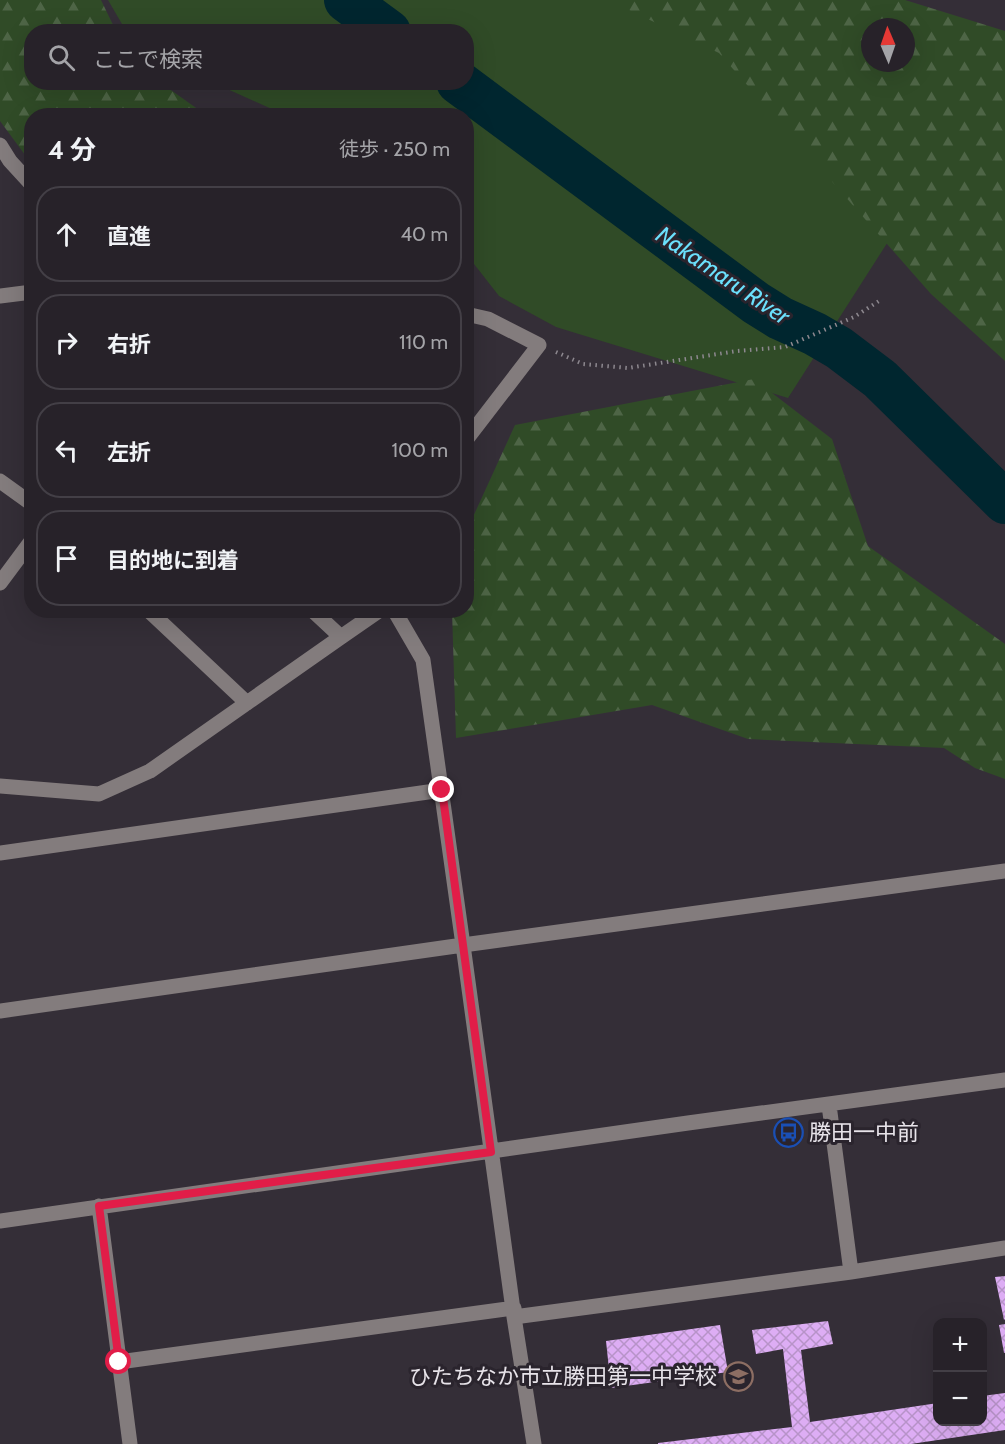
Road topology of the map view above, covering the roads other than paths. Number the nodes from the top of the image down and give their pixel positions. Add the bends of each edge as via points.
1 (0, 145) edge
2 (24, 176) edge
3 (24, 293) edge
4 (0, 296) edge
5 (474, 316) edge
6 (474, 430) edge
7 (0, 481) edge
8 (24, 498) edge
9 (24, 551) edge
10 (0, 583) edge
11 (157, 618) edge
12 (321, 618) edge
13 (368, 618) edge
14 (399, 618) edge
15 (341, 637) junction
16 (247, 703) junction
17 (0, 786) edge
18 (442, 790) junction
19 (0, 853) edge
20 (1005, 871) edge
21 (464, 945) junction
22 (0, 1011) edge
23 (1005, 1080) edge
24 (830, 1105) junction
25 (491, 1152) junction
26 (99, 1206) junction
27 (0, 1221) edge
28 (1005, 1248) edge
29 (851, 1272) junction
30 (514, 1313) junction
31 (119, 1362) junction
32 (130, 1444) edge
33 (534, 1444) edge

1 - 2 street
3 - 4 street
5 - 6 street via 488,319 539,345
7 - 8 street
9 - 10 street
11 - 16 street
12 - 15 street
13 - 15 street
14 - 18 street via 423,660
15 - 16 street
16 - 17 street via 150,771 99,794
18 - 19 street
18 - 21 street
20 - 21 street
21 - 22 street
21 - 25 street
23 - 24 street
24 - 25 street
24 - 29 street
25 - 26 street
25 - 30 street
26 - 27 street
26 - 31 street
28 - 29 street
29 - 30 street
30 - 31 street
30 - 33 street
31 - 32 street

